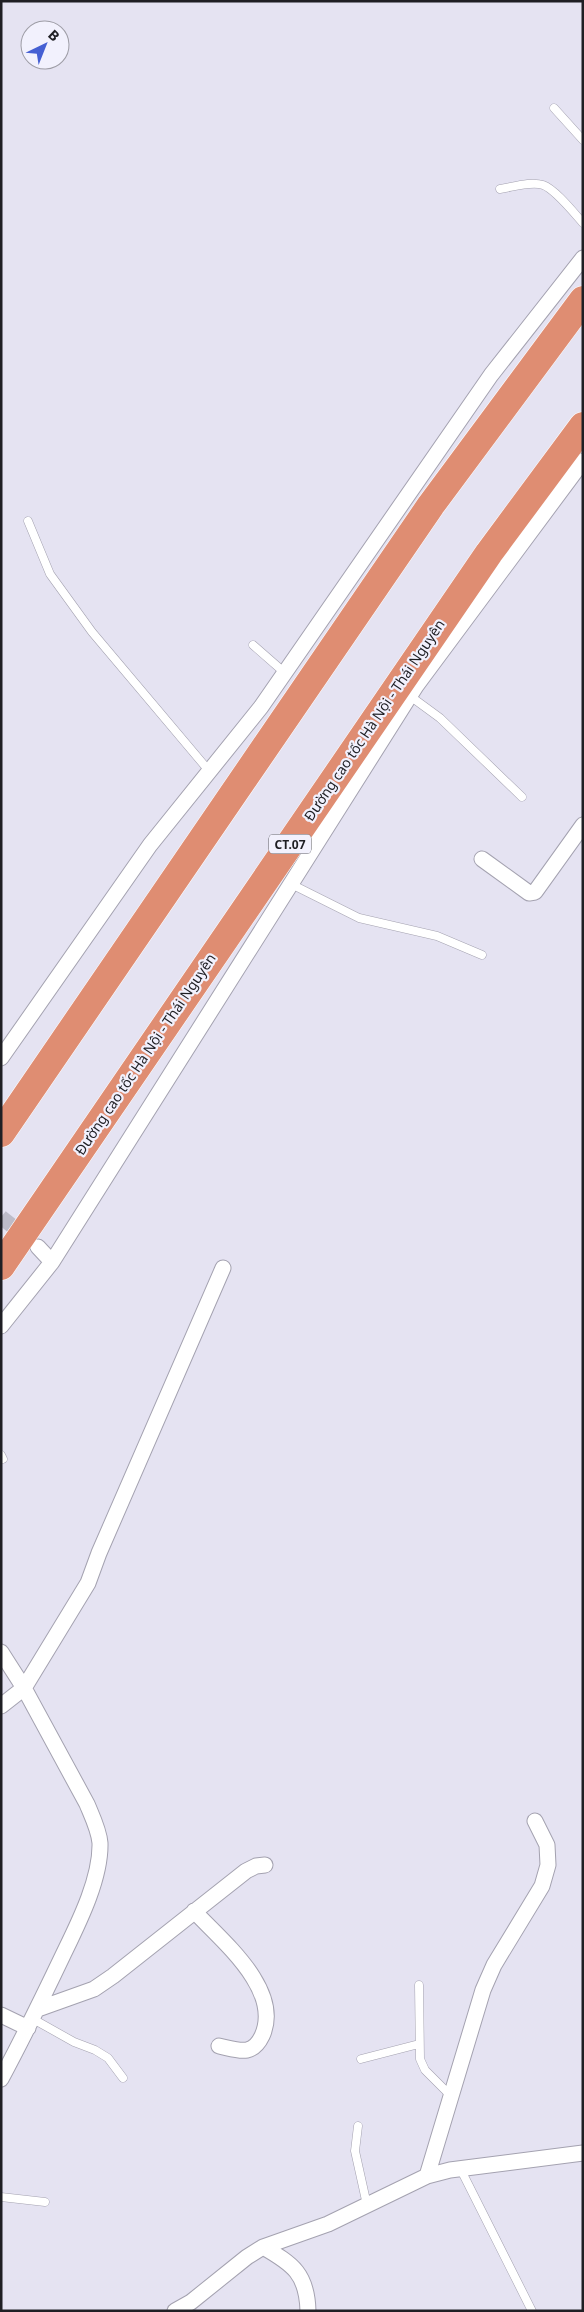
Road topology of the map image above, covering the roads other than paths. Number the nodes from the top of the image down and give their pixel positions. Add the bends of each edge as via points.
1 (554, 108) dead end
2 (583, 140) edge
3 (500, 189) dead end
4 (583, 223) edge
5 (583, 258) edge
6 (583, 300) edge
7 (583, 426) edge
8 (583, 461) edge
9 (28, 521) dead end
10 (253, 645) dead end
11 (285, 673) junction
12 (410, 696) junction
13 (210, 772) junction
14 (522, 797) dead end
15 (583, 824) edge
16 (482, 859) dead end
17 (291, 884) junction
18 (482, 955) dead end
19 (1, 1058) edge
20 (1, 1133) edge
21 (38, 1247) tunnel mouth
22 (52, 1262) junction
23 (1, 1266) edge
24 (223, 1268) dead end
25 (1, 1326) edge
26 (1, 1652) edge
27 (24, 1688) junction
28 (1, 1706) edge
29 (535, 1821) dead end
30 (265, 1865) dead end
31 (194, 1912) junction
32 (419, 1985) dead end
33 (1, 2015) edge
34 (33, 2019) junction
35 (419, 2044) junction
36 (219, 2046) dead end
37 (361, 2059) dead end
38 (124, 2078) dead end
39 (1, 2079) edge
40 (451, 2096) junction
41 (358, 2126) dead end
42 (581, 2151) edge
43 (460, 2168) junction
44 (427, 2176) junction
45 (1, 2197) edge
46 (46, 2202) dead end
47 (367, 2205) junction
48 (263, 2248) junction
49 (176, 2311) edge
50 (308, 2311) edge
51 (532, 2311) edge

1 - 2 lane
3 - 4 lane via 544,185
5 - 11 street via 491,375
6 - 20 highway via 431,506
7 - 23 highway, Đường cao tốc Hà Nội - Thái Nguyên / CT.07 via 489,553
8 - 12 street
9 - 13 lane via 50,574 92,632
10 - 11 lane
11 - 13 street via 242,734
12 - 14 lane via 440,718
12 - 17 street
13 - 19 street via 150,845
15 - 16 street via 535,892 529,894
17 - 18 lane via 359,918 437,936
17 - 22 street
21 - 22 street
22 - 25 street
24 - 27 street via 88,1583
26 - 27 street
27 - 28 street
27 - 34 street via 87,1804 100,1844 83,1913
29 - 40 street via 547,1845 548,1865 542,1886 494,1965 483,1990
30 - 31 street via 246,1871
31 - 34 street via 94,1989
31 - 36 street via 261,1988 266,2006 264,2031 258,2045 244,2051
32 - 35 lane
33 - 34 street
34 - 38 lane via 108,2058
34 - 39 street
35 - 37 lane
35 - 40 lane via 425,2070
40 - 44 street
41 - 47 lane via 355,2151
42 - 43 street
43 - 44 street
43 - 51 lane
44 - 47 street
45 - 46 lane
47 - 48 street via 312,2231
48 - 49 street
48 - 50 street via 286,2260 298,2271 305,2286

